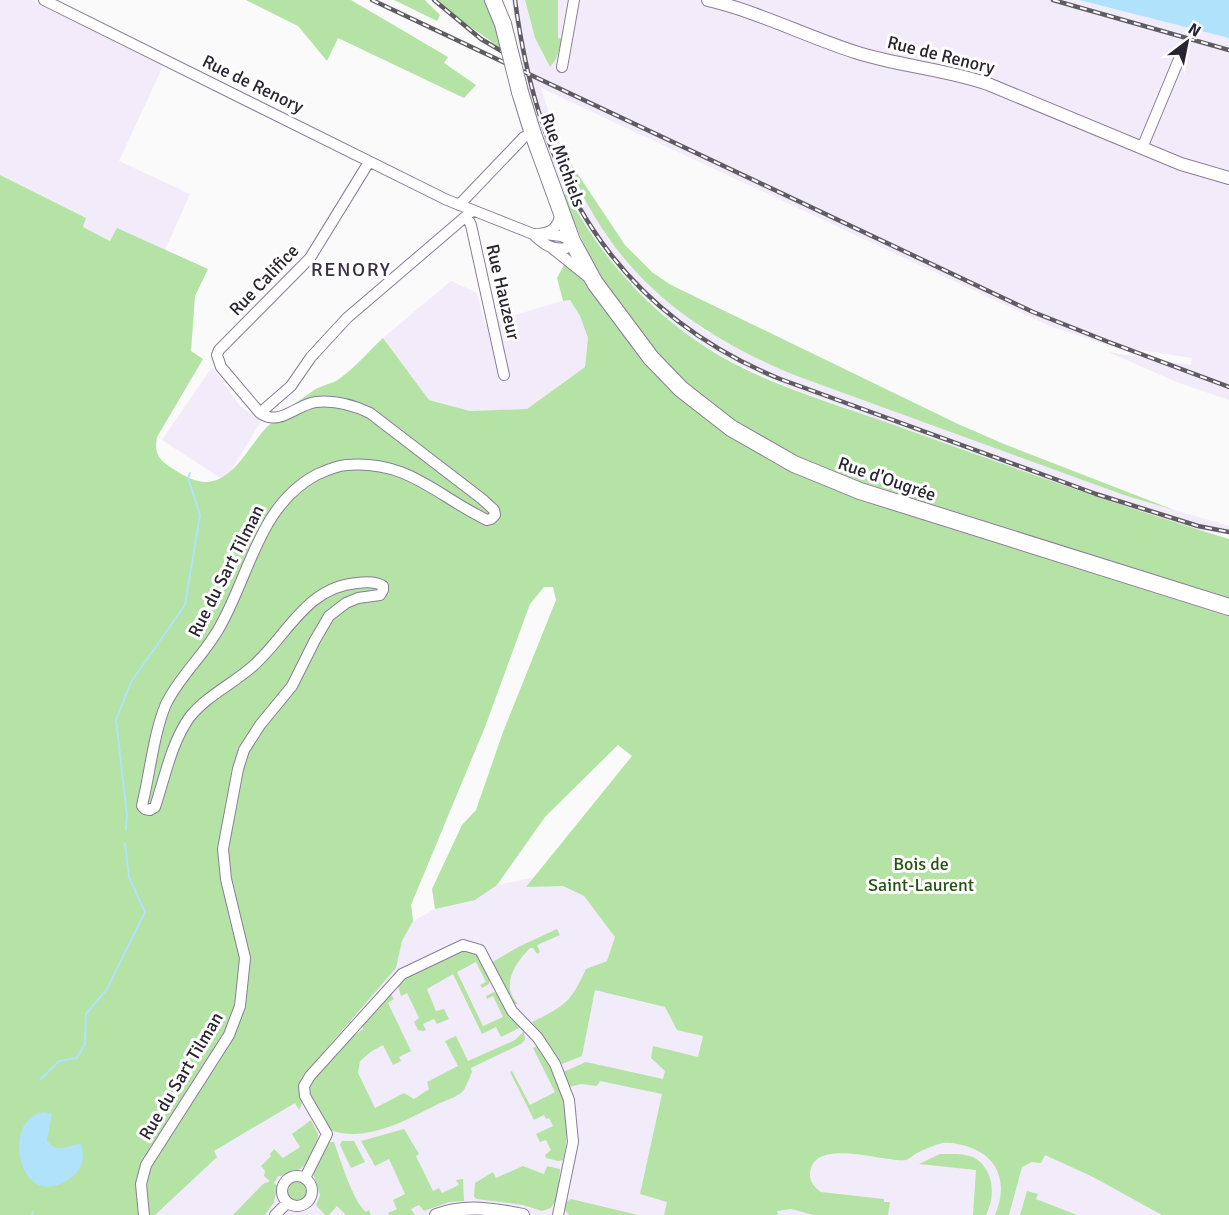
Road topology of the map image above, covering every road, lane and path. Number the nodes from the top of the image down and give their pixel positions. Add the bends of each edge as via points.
1 (44, 0) edge
2 (494, 0) edge
3 (574, 0) edge
4 (708, 0) edge
5 (1182, 52) dead end
6 (562, 67) dead end
7 (524, 137) dead end
8 (1142, 148) junction
9 (369, 162) junction
10 (1229, 178) edge
11 (447, 201) joint
12 (459, 205) junction
13 (561, 212) junction
14 (470, 214) junction
15 (533, 234) junction
16 (545, 234) junction
17 (572, 241) junction
18 (549, 246) junction
19 (595, 283) junction
20 (504, 375) dead end
21 (260, 412) junction
22 (1229, 607) edge
23 (305, 1178) junction
24 (287, 1203) junction
25 (144, 1215) edge
26 (275, 1215) edge
27 (436, 1215) edge
28 (523, 1215) edge
29 (558, 1215) edge

1 - 9 street, Rue de Renory
2 - 13 main road, Rue Michiels, bridge
3 - 6 street
4 - 8 street, Rue de Renory via 865,55 976,79
5 - 8 street
7 - 12 street
8 - 10 street, Rue de Renory
9 - 11 street, Rue de Renory
9 - 21 street, Rue Califice via 310,258 219,350 221,367
11 - 12 street, Rue d'Ougrée
12 - 14 street, Rue d'Ougrée
13 - 16 street via 557,226
13 - 17 main road, Rue Michiels
14 - 15 street, Rue d'Ougrée
14 - 20 street, Rue Hauzeur
14 - 21 street via 347,318 291,386
15 - 16 street, Rue d'Ougrée
15 - 18 street, Rue d'Ougrée
16 - 17 street, Rue d'Ougrée
17 - 18 street via 562,249
17 - 19 main road, Rue d'Ougrée
18 - 19 street, Rue d'Ougrée
19 - 22 main road, Rue d'Ougrée via 651,358 681,389 731,428 778,456 836,483 917,511
21 - 25 street, Rue du Sart Tilman via 276,418 301,406 331,401 358,408 482,499 495,514 487,520 422,481 385,466 343,465 309,479 273,514 223,622 167,704 142,806 150,810 155,807 178,737 200,706 257,662 314,600 340,585 364,582 383,586 380,595 357,598 329,616 292,686 244,750 223,849 245,958 240,1006 229,1035 146,1165 141,1184
23 - 24 street via 295,1176 286,1181 282,1191
23 - 24 street via 313,1190 310,1200 298,1207
23 - 29 street via 327,1134 305,1096 304,1086 310,1076 402,974 464,945 480,950 512,1011 538,1038 555,1064 569,1100 573,1142
24 - 26 street
27 - 28 street via 479,1208

